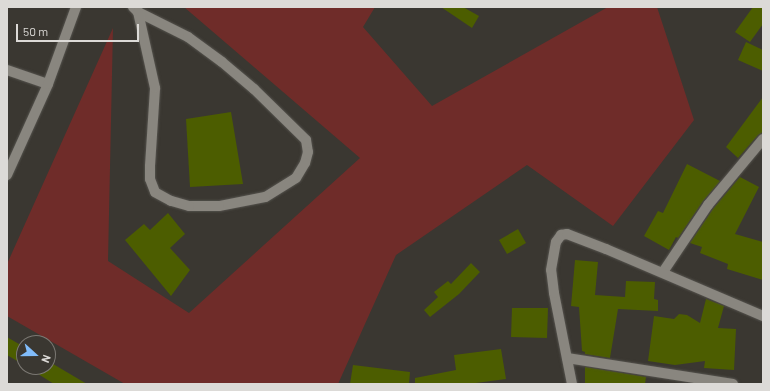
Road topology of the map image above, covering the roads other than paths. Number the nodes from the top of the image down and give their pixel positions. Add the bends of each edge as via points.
1 (76, 7) edge
2 (136, 9) edge
3 (7, 70) edge
4 (48, 84) junction
5 (763, 139) edge
6 (7, 175) edge
7 (663, 272) junction
8 (763, 316) edge
9 (567, 358) junction
10 (572, 384) edge
11 (733, 384) edge

1 - 4 street
2 - 2 street via 155,88 150,166 150,179 155,192 171,201 189,206 219,206 265,197 296,178 308,152 306,140 222,62 188,37
3 - 4 street
4 - 6 street
5 - 7 street via 708,205
7 - 8 street
7 - 9 street via 567,234 561,235 556,242 551,270
9 - 10 street
9 - 11 street

